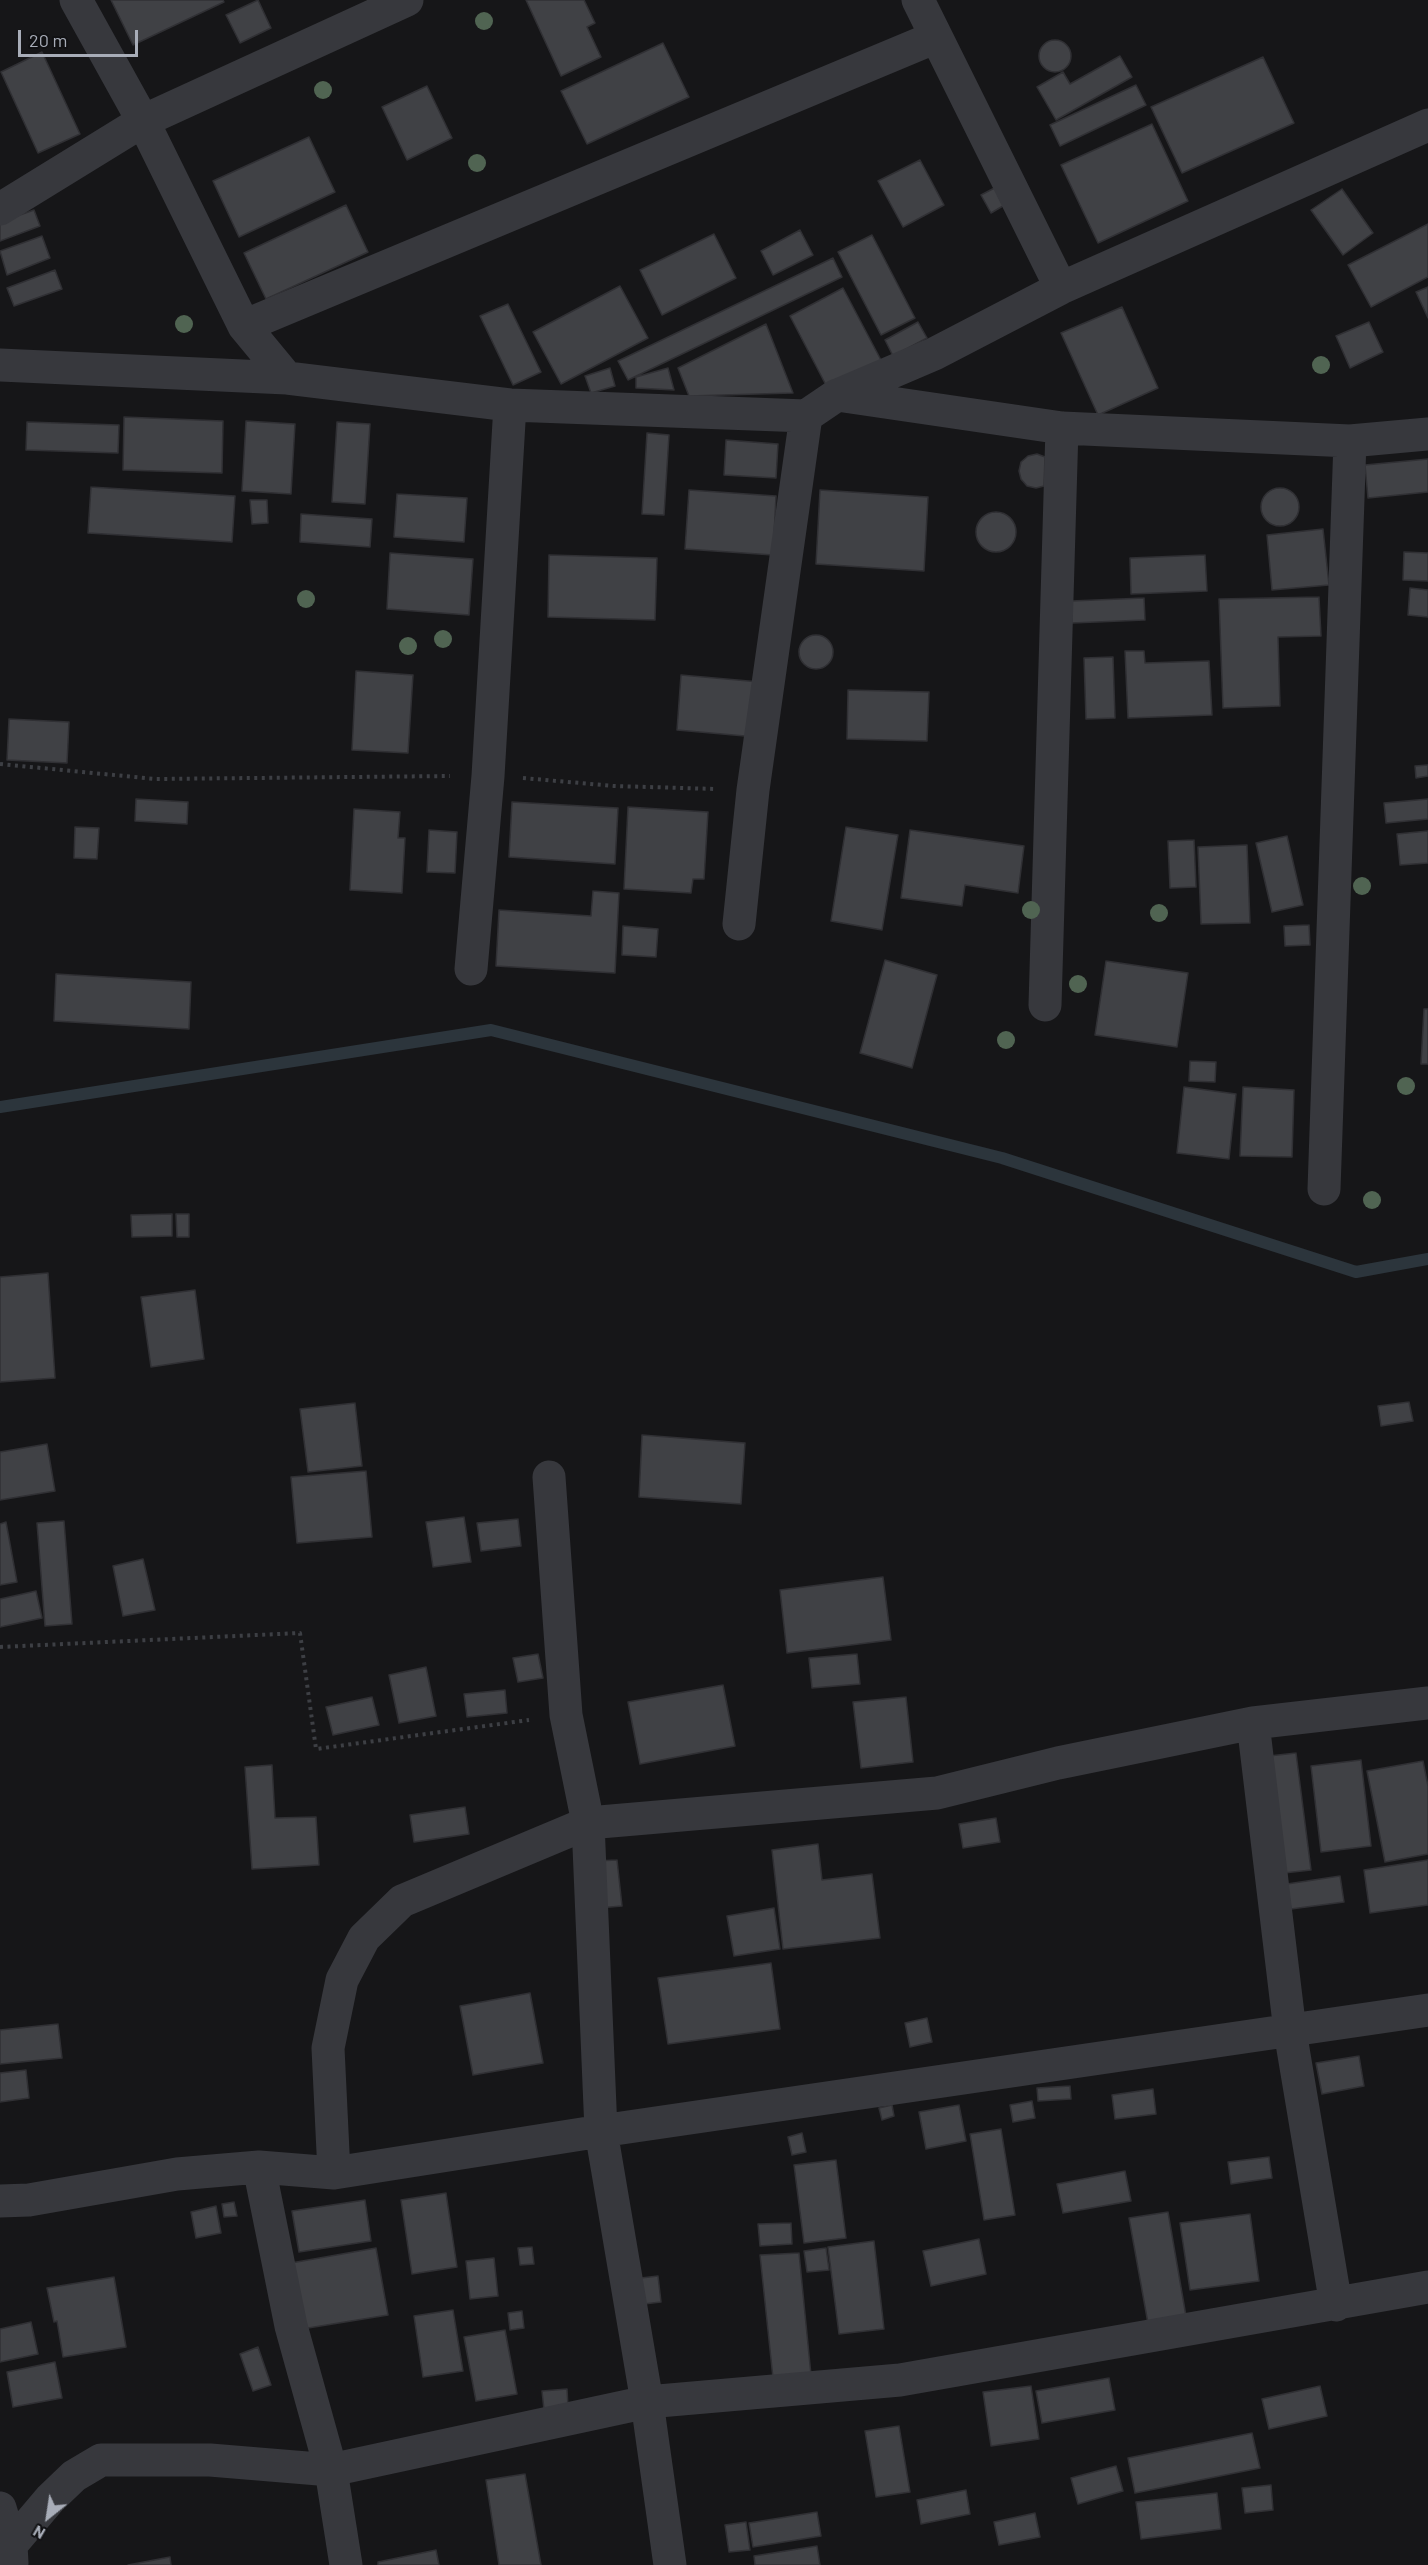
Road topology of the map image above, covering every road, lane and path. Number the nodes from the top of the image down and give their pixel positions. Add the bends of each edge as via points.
1 (76, 0) edge
2 (407, 0) edge
3 (918, 0) edge
4 (936, 37) junction
5 (143, 121) junction
6 (1428, 125) edge
7 (0, 209) edge
8 (1060, 288) junction
9 (244, 326) junction
10 (0, 365) edge
11 (286, 378) junction
12 (837, 395) junction
13 (510, 405) junction
14 (806, 416) junction
15 (1062, 428) junction
16 (1428, 434) edge
17 (1350, 441) junction
18 (0, 764) edge
19 (488, 776) junction
20 (753, 790) junction
21 (739, 924) dead end
22 (471, 969) dead end
23 (1045, 1005) dead end
24 (1324, 1189) dead end
25 (549, 1477) dead end
26 (0, 1647) edge
27 (1428, 1703) edge
28 (566, 1715) junction
29 (1253, 1724) junction
30 (588, 1823) junction
31 (1428, 2010) edge
32 (1290, 2031) junction
33 (601, 2131) junction
34 (259, 2167) junction
35 (333, 2173) junction
36 (0, 2201) edge
37 (1428, 2287) edge
38 (1336, 2305) junction
39 (647, 2402) junction
40 (331, 2470) junction
41 (0, 2508) edge
42 (12, 2555) edge
43 (346, 2565) edge
44 (670, 2565) edge

1 - 5 street
2 - 5 street
3 - 4 street
4 - 8 street
4 - 9 street
5 - 7 street
5 - 9 street
6 - 8 street
8 - 12 street via 934,354
9 - 11 street
10 - 11 street
11 - 13 street
12 - 14 street
12 - 15 street
13 - 14 street
13 - 19 street
14 - 20 street
15 - 17 street
15 - 23 street
16 - 17 street
17 - 24 street
18 - 19 path via 155,779
19 - 20 path via 614,786
19 - 22 street
20 - 21 street
25 - 28 street
26 - 28 path via 300,1633 316,1749
27 - 29 street
28 - 30 street
29 - 30 street via 1058,1763 938,1793
29 - 32 street
30 - 33 street
30 - 35 street via 402,1901 364,1938 342,1980 328,2048
31 - 32 street
32 - 33 street
32 - 38 street
33 - 35 street
33 - 39 street
34 - 35 street
34 - 36 street via 177,2174 29,2200
34 - 40 street via 291,2326
37 - 38 street
38 - 39 street via 900,2380
39 - 40 street
39 - 44 street
40 - 42 street via 210,2460 101,2460 66,2483
40 - 43 street
41 - 42 street

